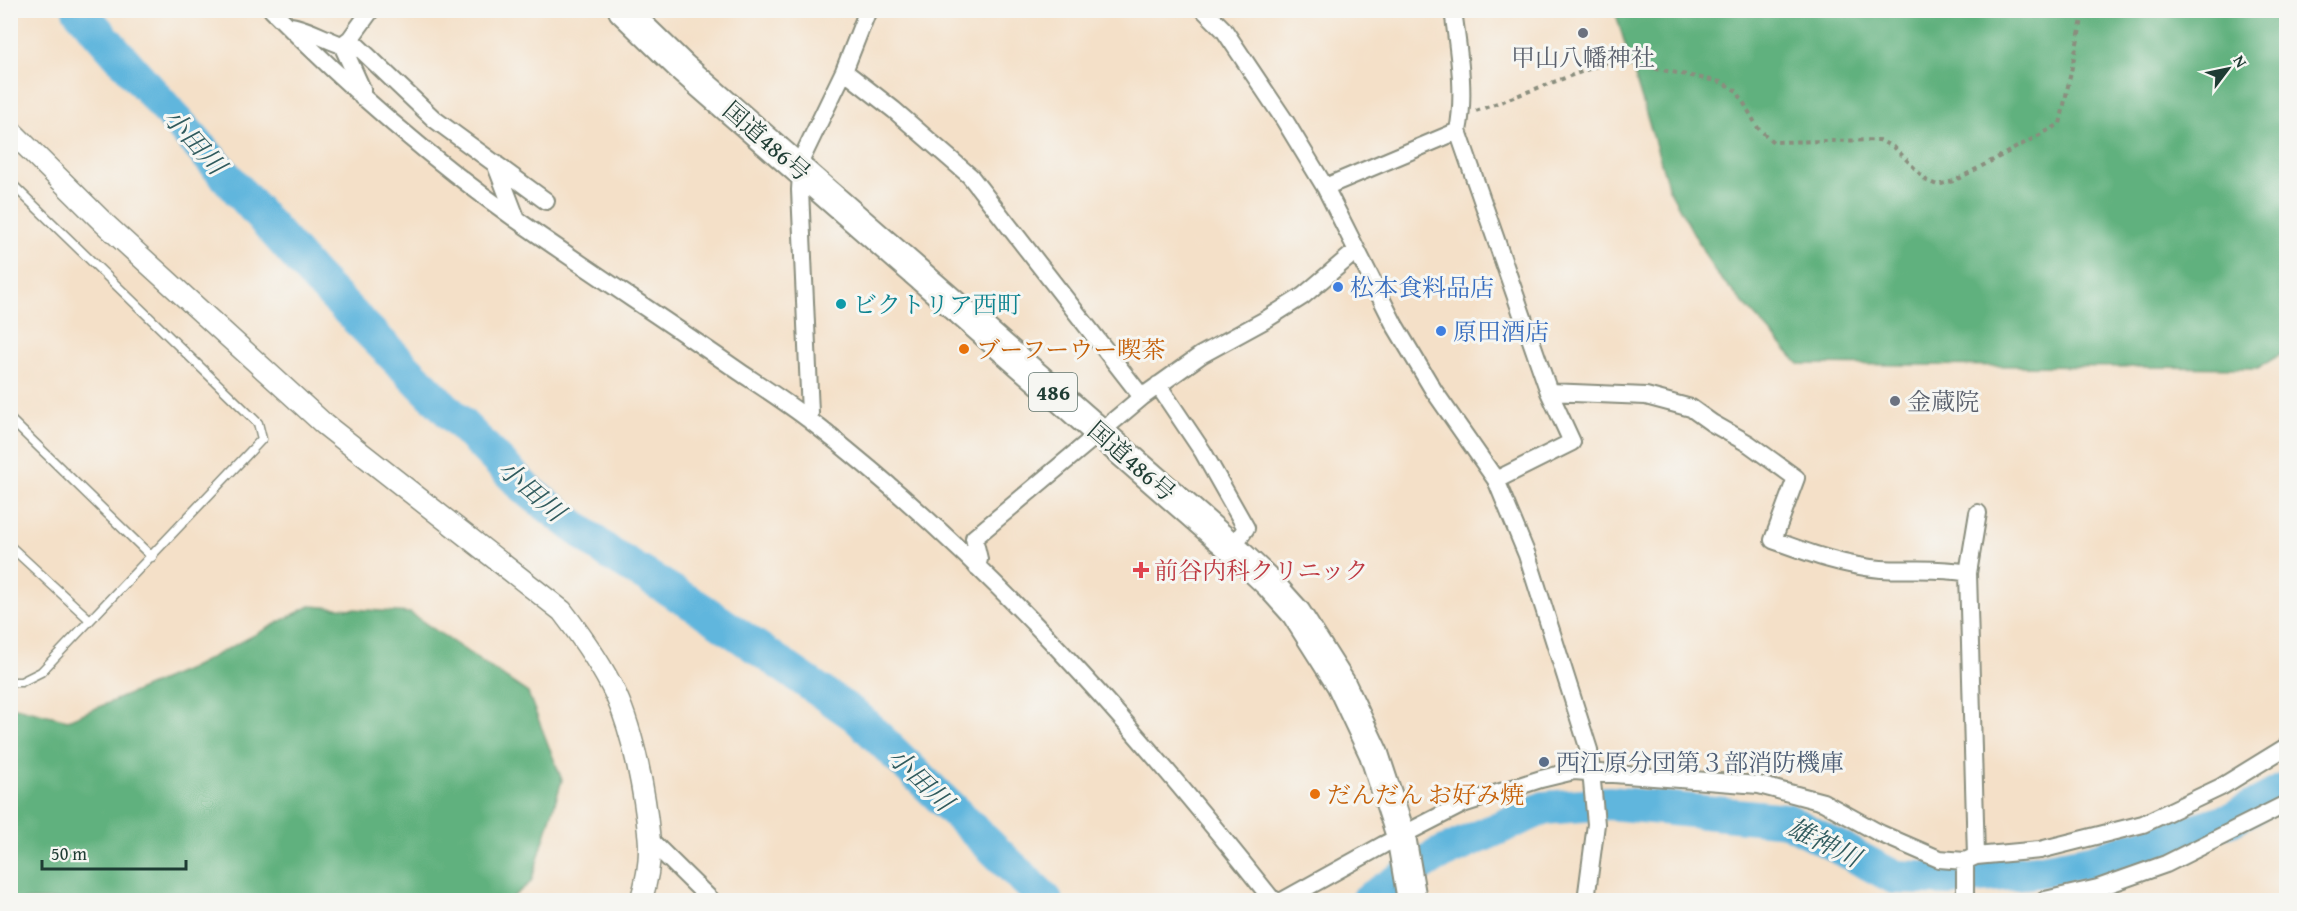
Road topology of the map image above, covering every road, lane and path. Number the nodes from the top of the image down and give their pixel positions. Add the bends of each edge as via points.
1 (272, 10) edge
2 (371, 10) edge
3 (622, 10) edge
4 (868, 10) edge
5 (1204, 10) edge
6 (1453, 10) edge
7 (2084, 10) edge
8 (287, 26) junction
9 (346, 42) junction
10 (844, 71) junction
11 (363, 98) junction
12 (1460, 124) junction
13 (10, 130) edge
14 (494, 162) junction
15 (802, 171) junction
16 (10, 182) edge
17 (1325, 187) junction
18 (546, 201) dead end
19 (517, 220) junction
20 (1356, 251) junction
21 (1158, 386) junction
22 (1549, 392) junction
23 (1142, 398) junction
24 (10, 419) edge
25 (808, 419) junction
26 (1099, 433) junction
27 (1496, 480) junction
28 (1978, 513) dead end
29 (10, 546) edge
30 (1232, 548) junction
31 (152, 557) junction
32 (977, 567) junction
33 (1968, 573) junction
34 (90, 620) junction
35 (10, 682) edge
36 (2286, 747) edge
37 (1592, 776) junction
38 (2286, 804) edge
39 (650, 839) junction
40 (1401, 840) junction
41 (1969, 862) junction
42 (641, 900) edge
43 (711, 900) edge
44 (1275, 900) edge
45 (1284, 900) edge
46 (1412, 900) edge
47 (1586, 900) edge
48 (1965, 900) edge
49 (2044, 900) edge

1 - 8 street
2 - 9 street
3 - 15 highway, 国道486号 / 486
4 - 10 street
5 - 17 street via 1224,30
6 - 12 street via 1459,51
7 - 12 path via 2060,124 1954,181 1927,181 1895,148 1879,140 1773,142 1758,129 1737,91 1721,82 1613,60
8 - 9 street
8 - 11 street
9 - 11 street
9 - 14 street via 434,119
10 - 15 street via 802,158
10 - 23 street via 970,176
11 - 19 street
12 - 17 street
12 - 22 street
13 - 39 street via 105,224 324,424 562,611 587,643 616,695 632,741
14 - 18 street
14 - 19 street
15 - 25 street
15 - 26 highway, 国道486号 / 486
16 - 31 lane via 258,423 262,439
17 - 20 street
19 - 25 street
20 - 21 street via 1303,296 1201,355
20 - 27 street via 1434,391
21 - 23 street
21 - 30 street via 1203,452 1245,528
22 - 27 street via 1572,442
22 - 33 street via 1646,396 1691,408 1749,444 1796,478 1773,540 1835,562 1880,569 1942,568
23 - 26 street
24 - 31 lane
25 - 32 street
26 - 30 highway, 国道486号 / 486
26 - 32 street via 974,538
27 - 37 street via 1527,555 1589,750
28 - 33 street
29 - 34 lane
30 - 40 highway, 国道486号 / 486 via 1296,613 1341,684 1374,754
31 - 34 lane
32 - 44 street via 1104,697
33 - 41 street
34 - 35 lane via 41,672 21,682
36 - 41 street via 2221,787 2143,824
37 - 40 street via 1574,771 1463,804
37 - 41 street via 1759,785 1823,802 1938,859
37 - 47 street via 1596,824
38 - 49 street via 2166,864 2098,888
39 - 42 street
39 - 43 street
40 - 45 street
40 - 46 highway, 国道486号 / 486
41 - 48 street

